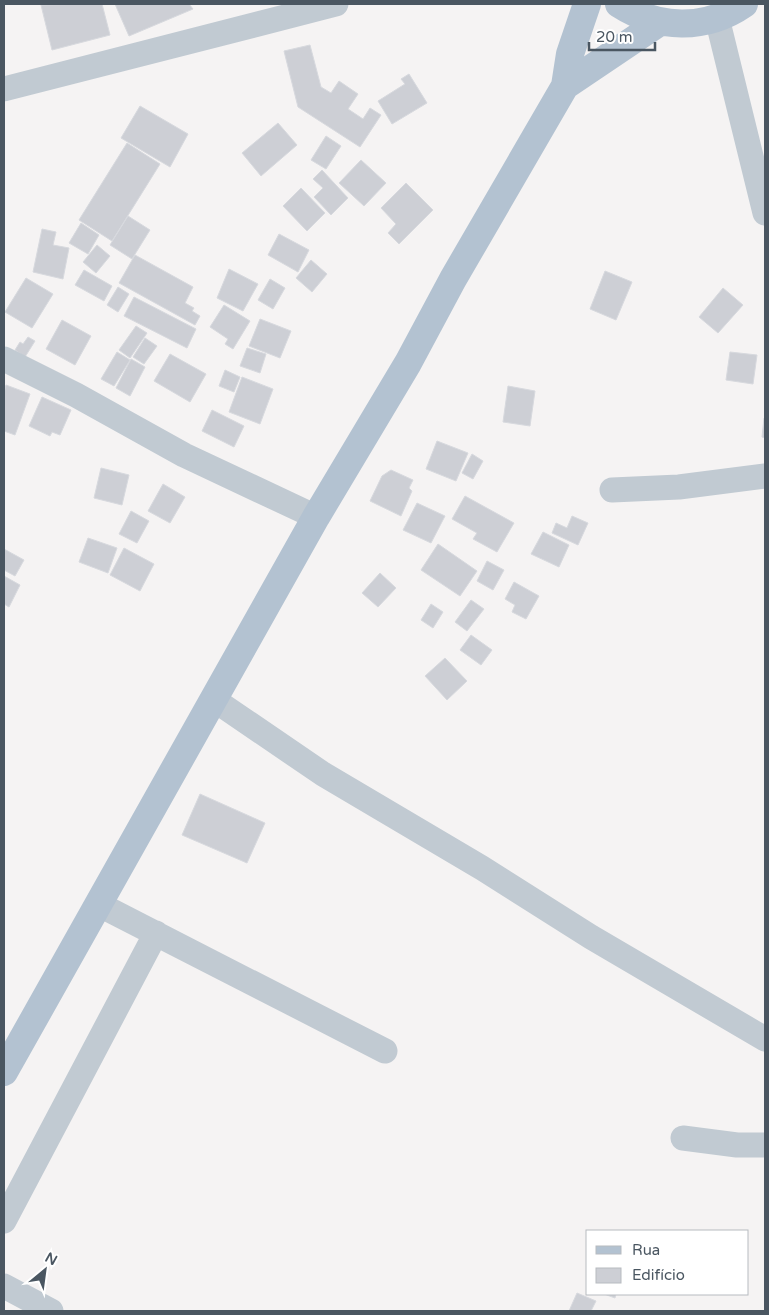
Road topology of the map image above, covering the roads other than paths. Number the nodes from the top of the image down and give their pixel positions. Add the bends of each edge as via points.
1 (336, 4) edge
2 (587, 4) edge
3 (619, 4) edge
4 (744, 4) edge
5 (717, 18) junction
6 (660, 22) junction
7 (565, 86) junction
8 (4, 89) edge
9 (765, 213) edge
10 (4, 359) edge
11 (765, 476) edge
12 (612, 490) dead end
13 (316, 517) junction
14 (213, 699) junction
15 (98, 904) junction
16 (156, 933) junction
17 (765, 1039) edge
18 (385, 1051) dead end
19 (4, 1072) edge
20 (683, 1138) dead end
21 (765, 1145) edge
22 (4, 1221) edge
23 (4, 1286) edge
24 (51, 1311) edge

1 - 8 street
2 - 7 main road via 570,54
3 - 6 main road via 635,14
4 - 5 main road
5 - 6 main road via 689,24
5 - 9 street
6 - 7 main road
7 - 13 main road via 408,363
10 - 13 street via 184,456
11 - 12 street via 679,488
13 - 14 main road
14 - 15 main road
14 - 17 street via 323,774
15 - 16 street
15 - 19 main road
16 - 18 street
16 - 22 street
20 - 21 street
23 - 24 street

